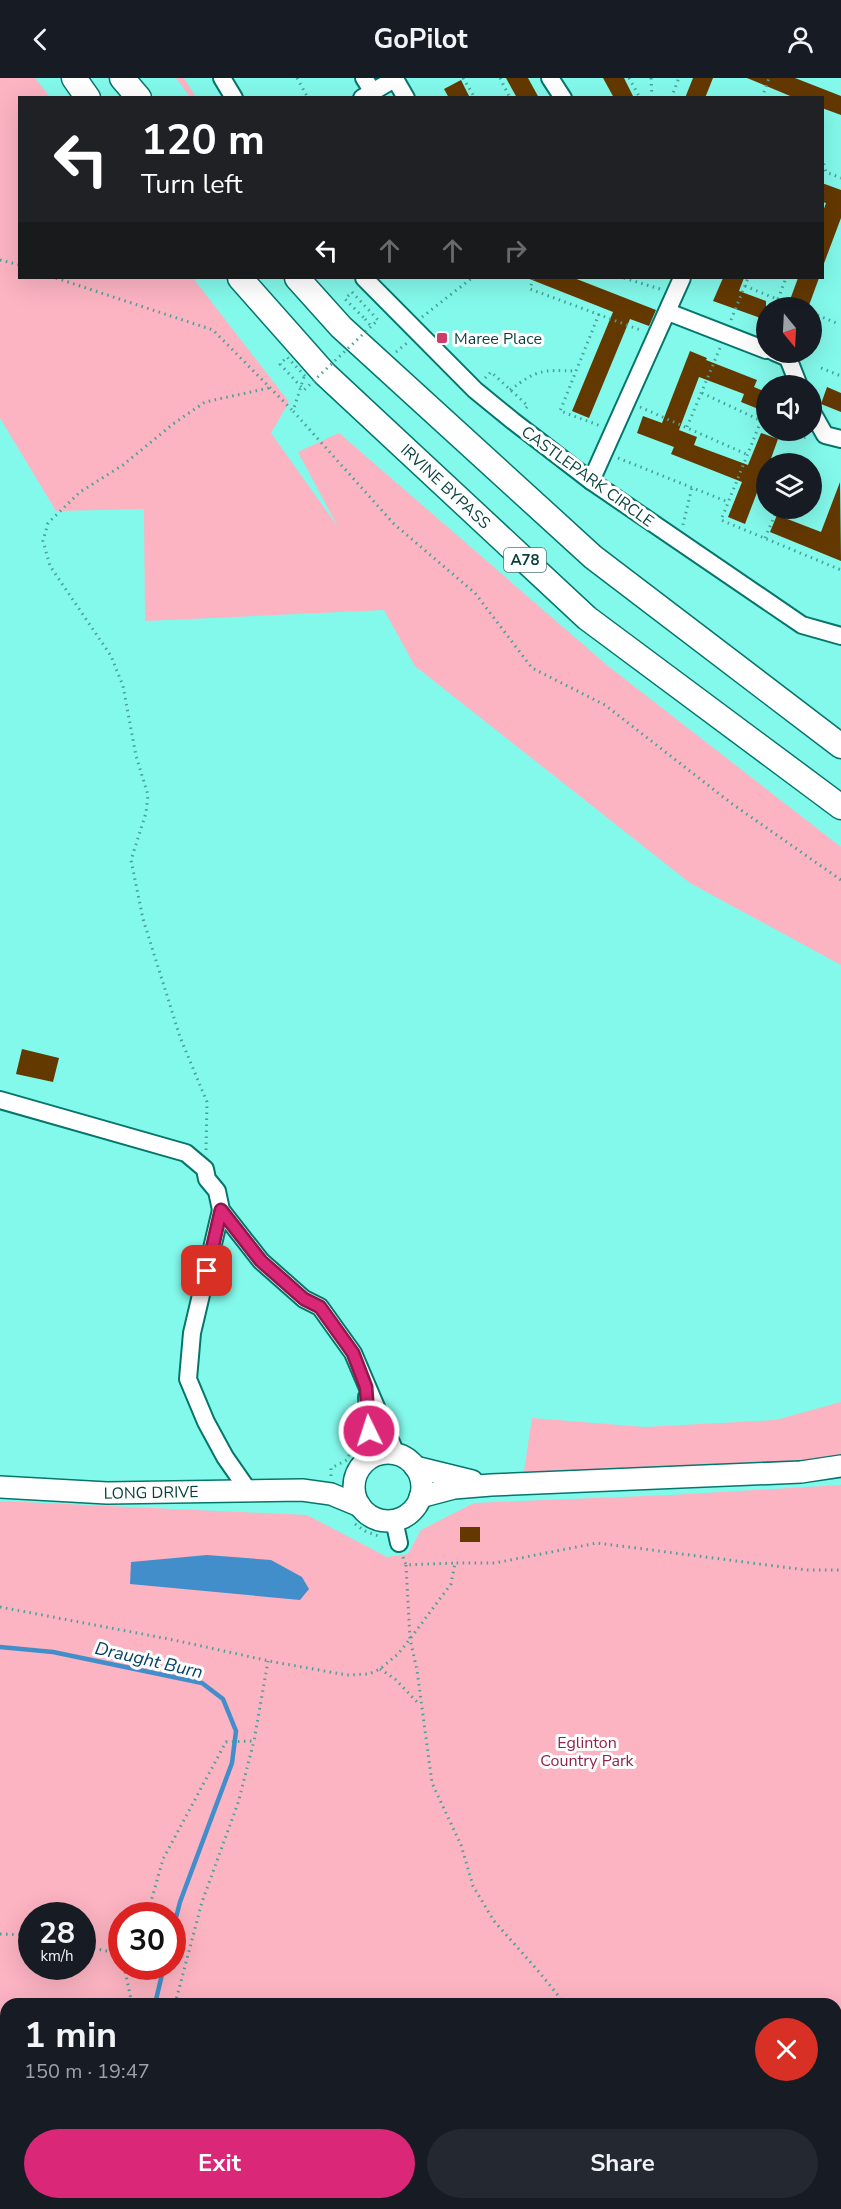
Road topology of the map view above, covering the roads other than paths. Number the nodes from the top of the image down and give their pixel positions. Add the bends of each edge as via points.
1 (74, 78) edge
2 (122, 78) edge
3 (222, 78) edge
4 (395, 78) edge
5 (550, 78) edge
6 (366, 89) edge
7 (87, 96) edge
8 (137, 96) edge
9 (233, 96) edge
10 (405, 96) edge
11 (562, 96) edge
12 (241, 279) edge
13 (298, 279) edge
14 (365, 279) edge
15 (682, 279) edge
16 (669, 312) junction
17 (756, 346) edge
18 (822, 424) edge
19 (833, 437) edge
20 (591, 481) junction
21 (841, 636) edge
22 (841, 746) edge
23 (841, 807) edge
24 (0, 1100) edge
25 (221, 1210) junction
26 (366, 1387) junction
27 (396, 1454) junction
28 (841, 1455) edge
29 (362, 1466) junction
30 (415, 1467) junction
31 (841, 1467) edge
32 (801, 1472) junction
33 (491, 1485) junction
34 (0, 1487) edge
35 (248, 1490) junction
36 (302, 1490) junction
37 (420, 1497) junction
38 (360, 1506) junction
39 (394, 1520) junction
40 (399, 1543) dead end

1 - 7 highway
2 - 8 highway
3 - 9 street
4 - 6 street
4 - 10 street
5 - 11 street
12 - 23 highway, IRVINE BYPASS / A78 via 325,374 588,618
13 - 22 highway via 341,327 593,557
14 - 20 street, CASTLEPARK CIRCLE via 474,390
15 - 16 street
16 - 17 street
16 - 20 street
18 - 19 street
20 - 21 street, CASTLEPARK CIRCLE via 802,625
24 - 25 street via 186,1153 205,1169 207,1179 217,1191
25 - 26 street via 261,1261 304,1299 320,1307 353,1353
25 - 35 street via 192,1333 188,1380 225,1457
26 - 27 street
26 - 29 street via 369,1431
27 - 29 main road via 386,1453
27 - 30 main road
28 - 32 main road
29 - 36 main road, LONG DRIVE via 330,1483
29 - 38 main road via 354,1490
30 - 33 main road
30 - 37 main road via 421,1481
31 - 32 main road
32 - 33 main road
33 - 37 main road via 454,1488
34 - 35 main road, LONG DRIVE via 106,1493
35 - 36 main road, LONG DRIVE
36 - 38 main road, LONG DRIVE via 331,1494
37 - 39 main road via 410,1512
38 - 39 main road via 375,1518
39 - 40 street

